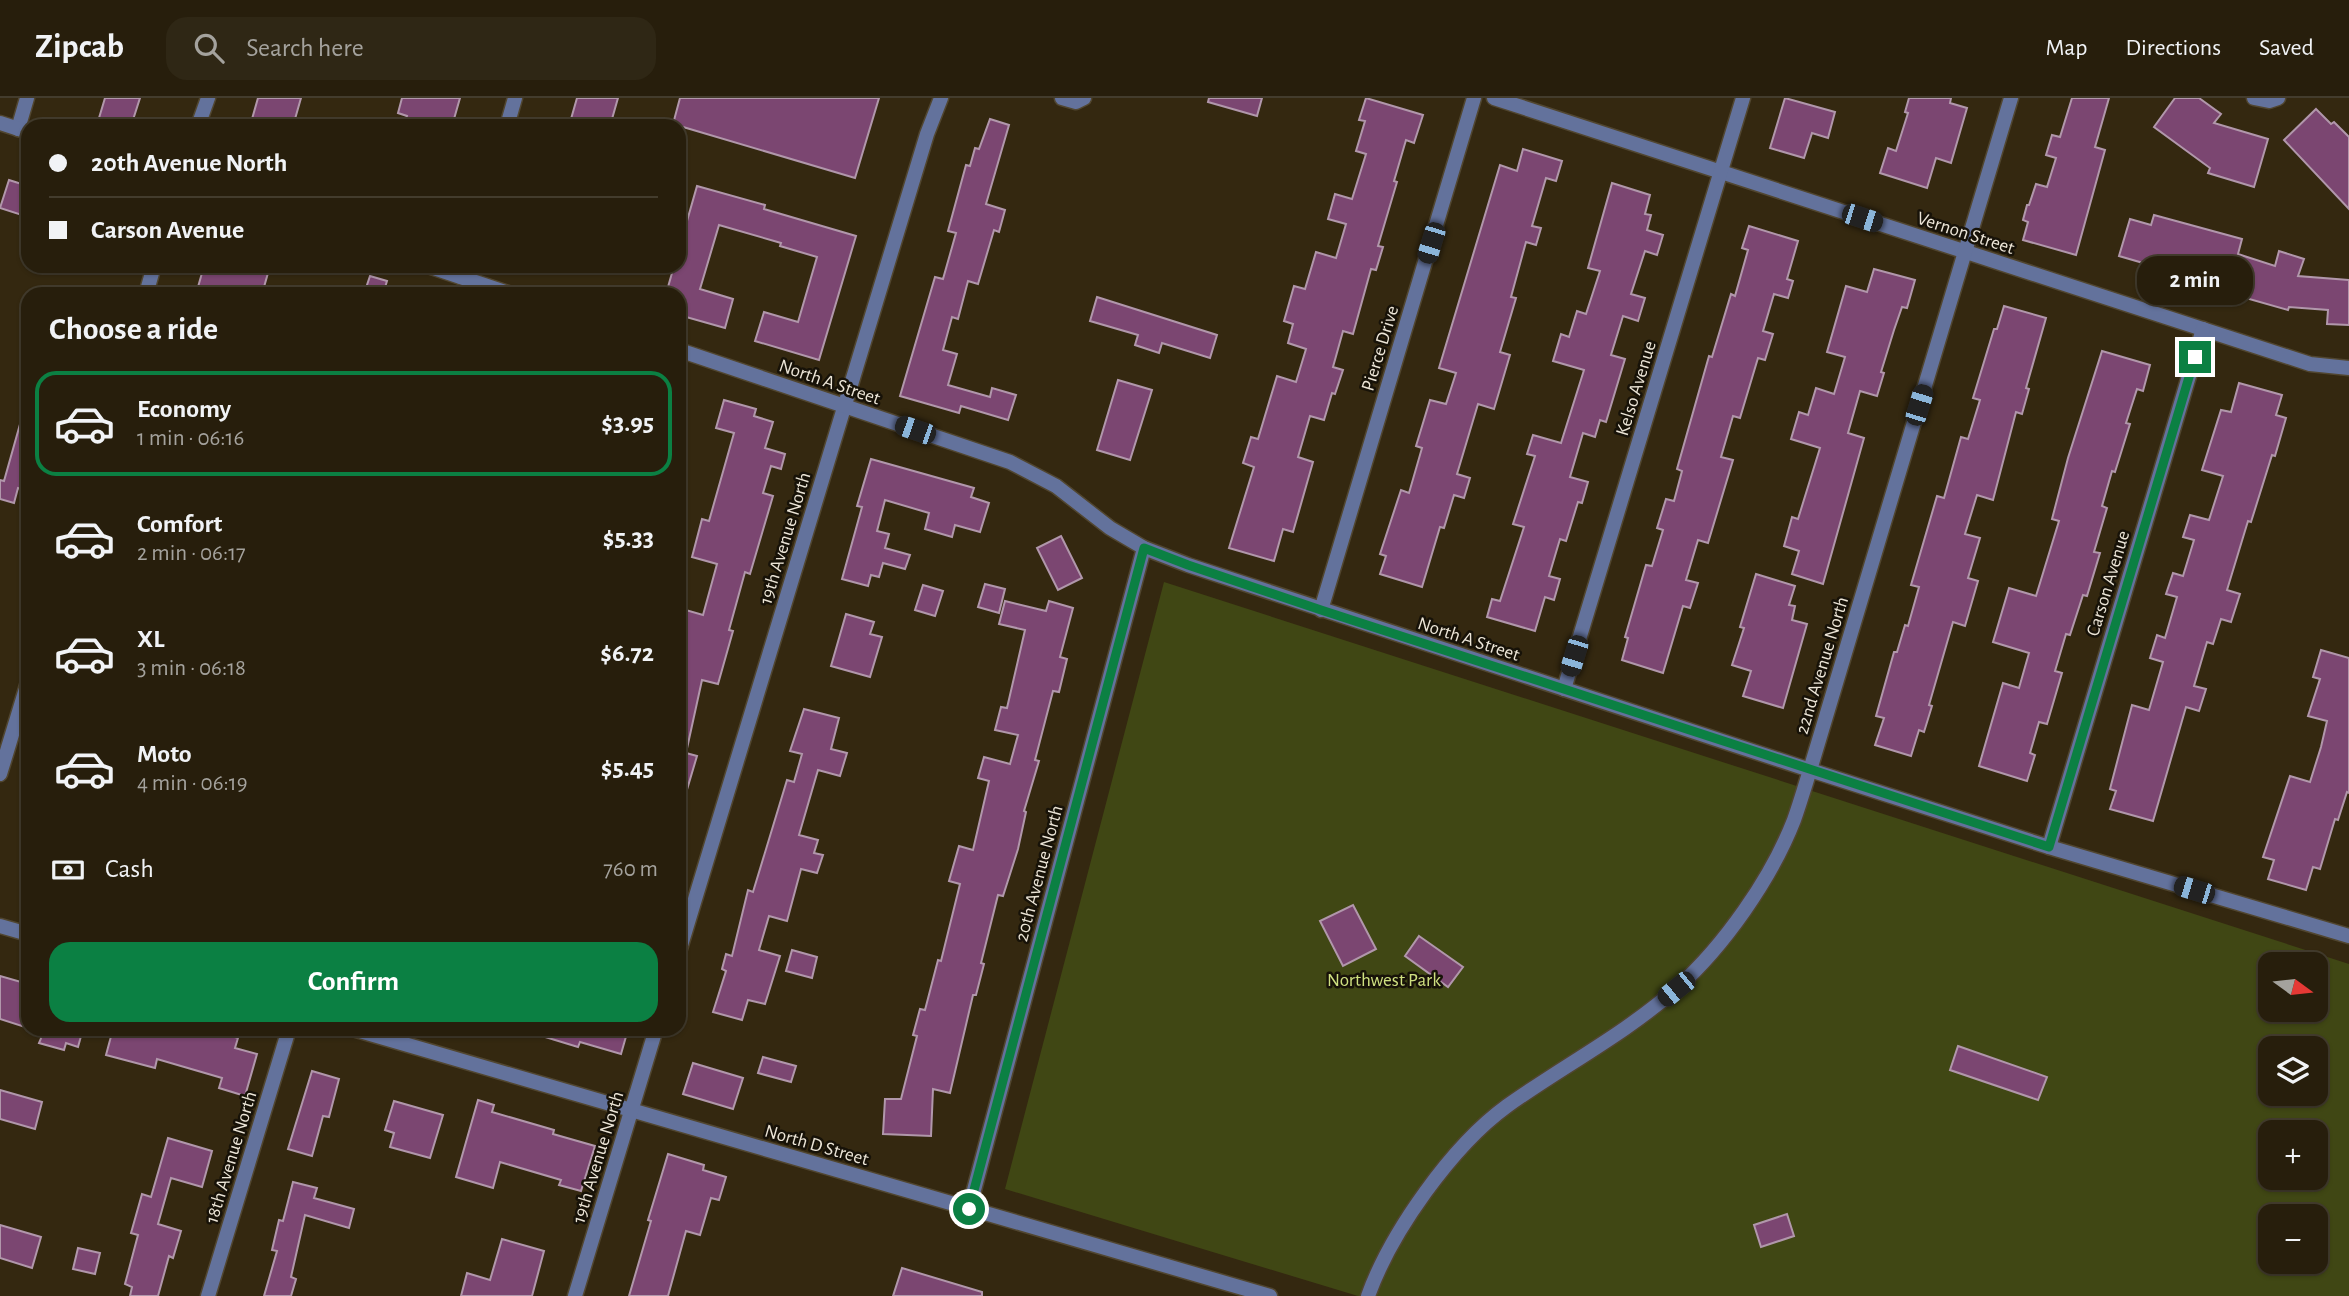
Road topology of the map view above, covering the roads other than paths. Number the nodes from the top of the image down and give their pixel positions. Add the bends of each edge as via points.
1 (27, 98) edge
2 (208, 98) edge
3 (515, 98) edge
4 (941, 98) edge
5 (1062, 98) edge
6 (1084, 98) edge
7 (1474, 98) edge
8 (1494, 98) edge
9 (1743, 98) edge
10 (2011, 98) edge
11 (2254, 98) edge
12 (2278, 98) edge
13 (24, 119) edge
14 (200, 119) edge
15 (509, 119) edge
16 (0, 123) edge
17 (21, 129) edge
18 (1721, 172) junction
19 (1965, 252) junction
20 (465, 273) edge
21 (496, 287) edge
22 (2203, 329) junction
23 (686, 352) edge
24 (2349, 368) edge
25 (844, 406) junction
26 (1144, 548) junction
27 (1321, 610) junction
28 (1564, 689) junction
29 (21, 705) edge
30 (1810, 769) junction
31 (0, 774) edge
32 (2049, 847) junction
33 (0, 926) edge
34 (686, 929) edge
35 (21, 932) edge
36 (2349, 936) edge
37 (287, 1036) edge
38 (377, 1036) edge
39 (654, 1036) edge
40 (631, 1110) junction
41 (969, 1209) junction
42 (208, 1296) edge
43 (575, 1296) edge
44 (1270, 1296) edge
45 (1368, 1296) edge

1 - 13 street
2 - 14 street
3 - 15 street
4 - 25 street, 19th Avenue North
5 - 6 street via 1076,102
7 - 27 street, Pierce Drive
8 - 18 street, Vernon Street
9 - 18 street, Kelso Avenue
10 - 19 street, 22nd Avenue North
11 - 12 street
16 - 17 street
18 - 19 street, Vernon Street
18 - 28 street, Kelso Avenue
19 - 22 street, Vernon Street
19 - 30 street, 22nd Avenue North
20 - 21 street
22 - 24 street, Vernon Street via 2310,364
22 - 32 street, Carson Avenue
23 - 25 street, North A Street
25 - 26 street, North A Street via 1010,462 1056,486
25 - 34 street, 19th Avenue North
26 - 27 street, North A Street
26 - 41 street, 20th Avenue North
27 - 28 street, North A Street
28 - 30 street, North A Street
29 - 31 street
30 - 32 street, North A Street
30 - 45 street, 22nd Avenue North via 1794,821 1766,876 1701,965 1630,1025 1478,1129 1449,1161 1394,1240
32 - 36 street, North A Street
33 - 35 street
37 - 42 street, 18th Avenue North
38 - 40 street, North D Street
39 - 40 street, 19th Avenue North
40 - 41 street, North D Street
40 - 43 street, 19th Avenue North
41 - 44 street, North D Street

